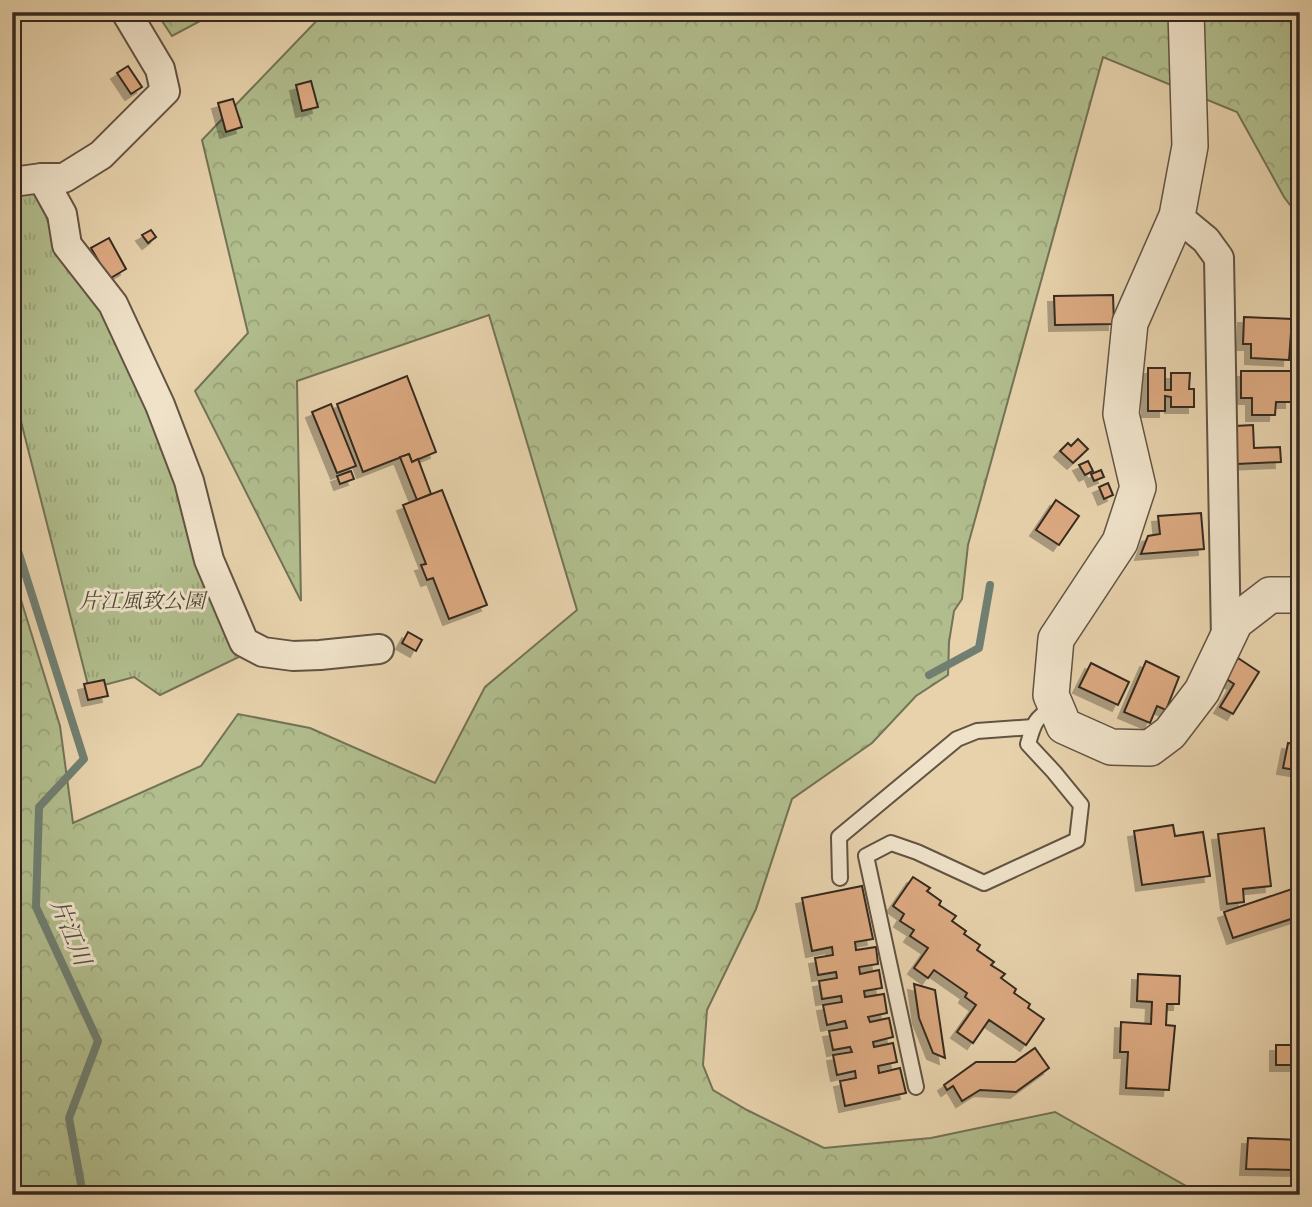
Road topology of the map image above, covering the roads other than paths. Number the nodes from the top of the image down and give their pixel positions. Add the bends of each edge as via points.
1 (126, 12) edge
2 (1186, 12) edge
3 (43, 178) junction
4 (12, 182) edge
5 (1177, 216) junction
6 (1300, 595) edge
7 (1226, 640) junction
8 (379, 649) dead end
9 (1044, 716) junction
10 (840, 878) dead end
11 (916, 1087) dead end

1 - 3 street via 160,69 165,91 100,155 64,178
2 - 5 street via 1190,146
3 - 4 street
3 - 8 street via 62,214 67,245 113,304 160,405 190,481 209,560 244,642 263,652 293,656
5 - 7 street via 1206,240 1219,258
5 - 9 street via 1129,323 1121,414 1138,487 1120,542 1056,639 1051,695
6 - 7 street via 1270,595 1235,622
7 - 9 street via 1202,691 1170,733 1150,748 1111,747
9 - 10 lane via 957,738 839,837
9 - 11 lane via 1028,744 1080,805 1077,840 984,883 891,843 866,856

